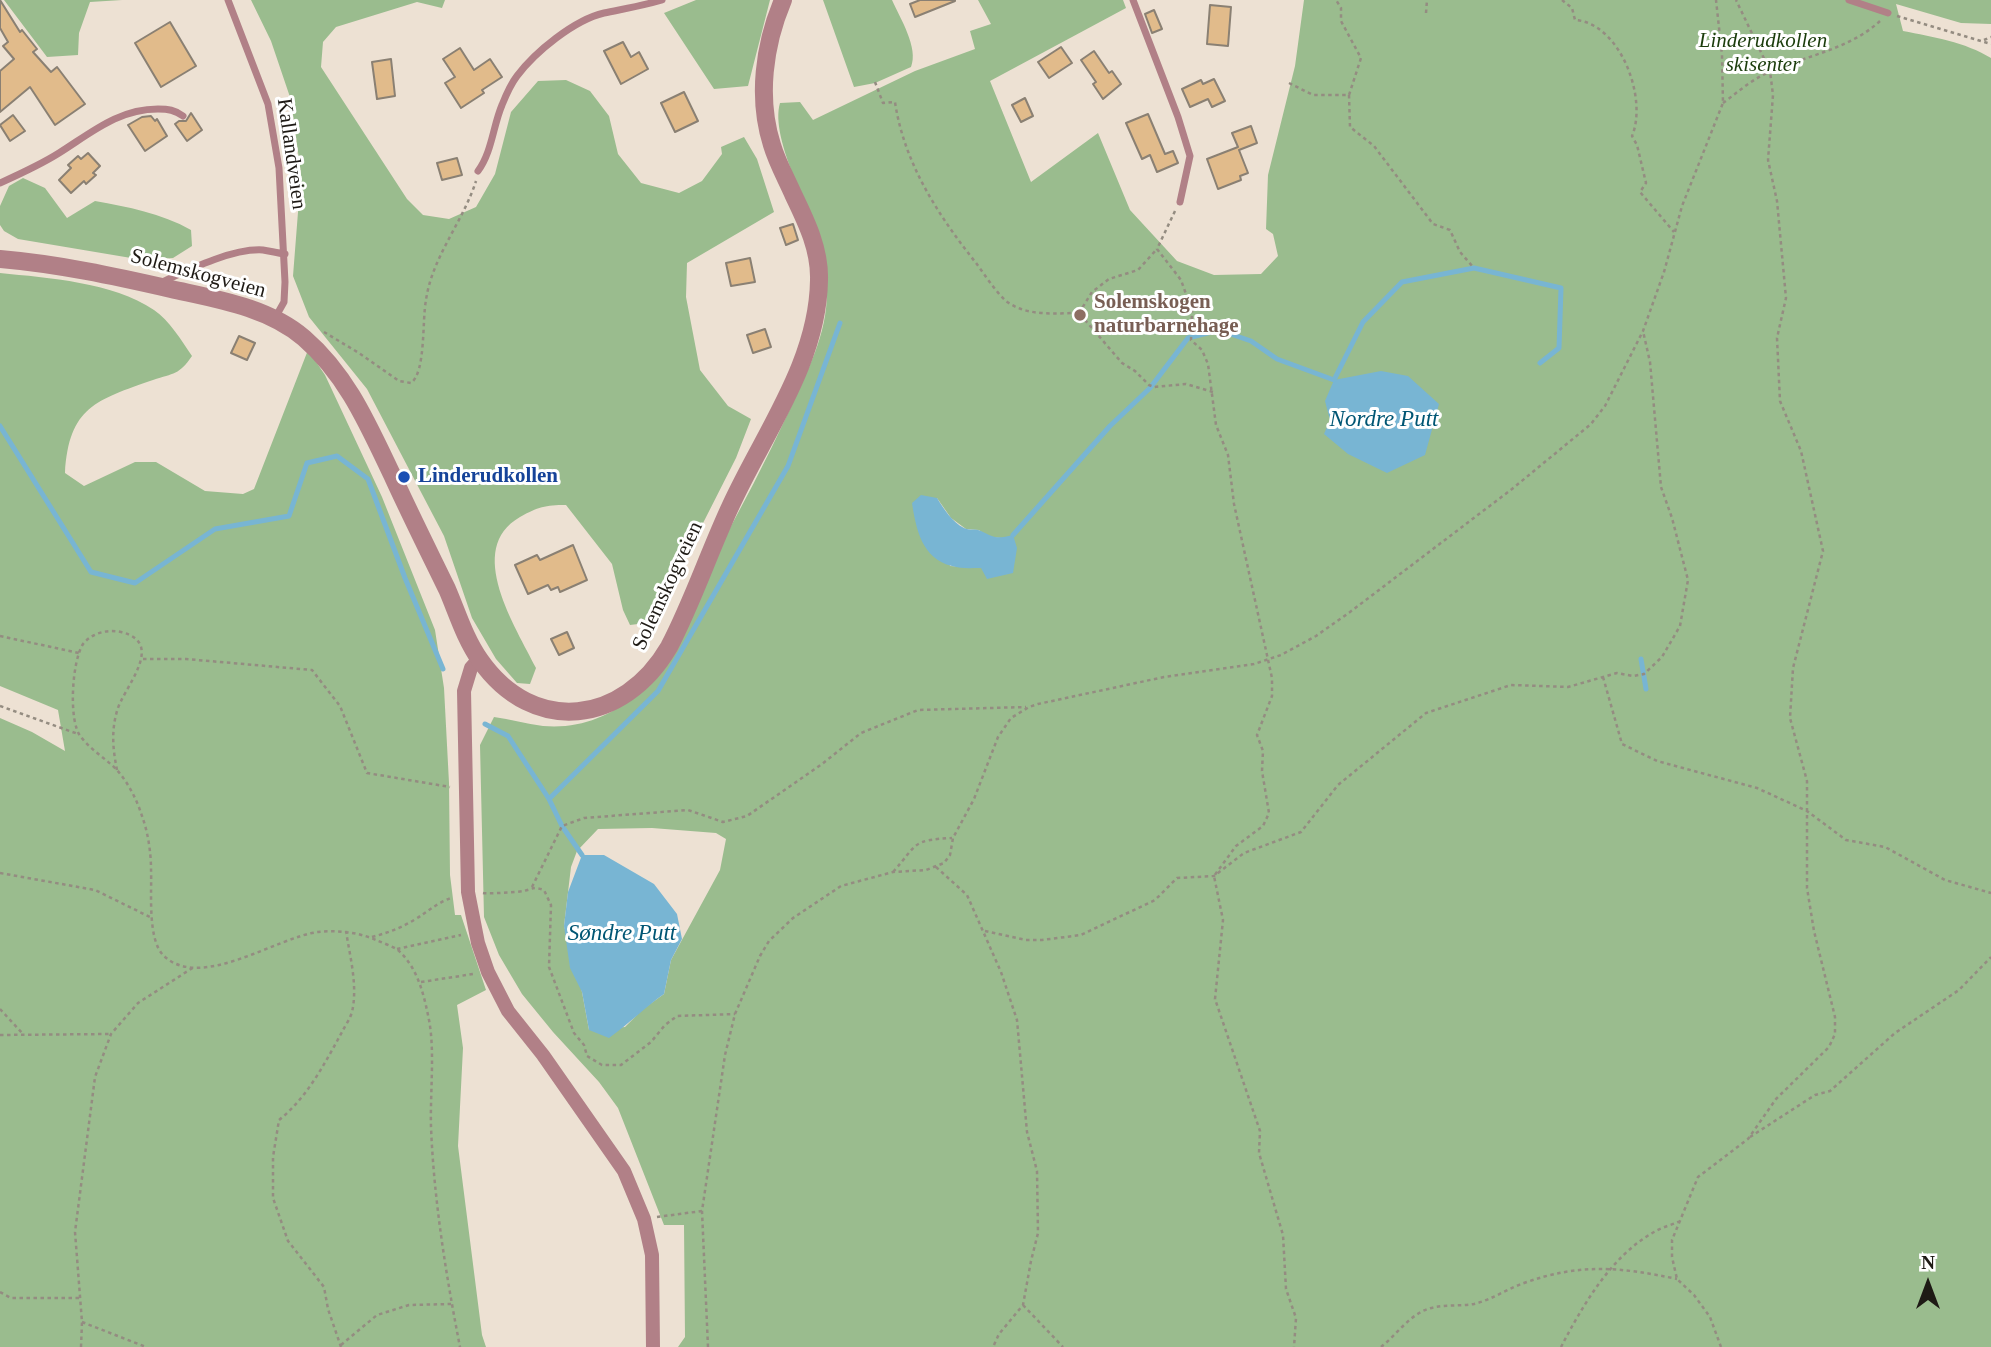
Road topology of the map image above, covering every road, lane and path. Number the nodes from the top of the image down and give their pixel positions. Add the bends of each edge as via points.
1 (228, 0) edge
2 (662, 0) edge
3 (783, 0) edge
4 (1133, 0) edge
5 (1336, 0) edge
6 (1426, 0) edge
7 (1562, 0) edge
8 (1716, 0) edge
9 (1736, 0) edge
10 (1849, 0) edge
11 (1426, 13) dead end
12 (1888, 13) junction
13 (1991, 37) edge
14 (1984, 40) junction
15 (1991, 44) edge
16 (1770, 71) junction
17 (875, 82) dead end
18 (1289, 83) dead end
19 (1349, 95) junction
20 (1723, 103) junction
21 (183, 116) dead end
22 (478, 171) joint
23 (0, 183) edge
24 (1180, 202) joint
25 (1675, 233) junction
26 (1157, 249) junction
27 (285, 254) junction
28 (0, 259) edge
29 (1474, 268) dead end
30 (155, 285) junction
31 (1079, 313) junction
32 (275, 318) junction
33 (318, 329) dead end
34 (1643, 331) junction
35 (1213, 392) junction
36 (0, 636) edge
37 (79, 653) junction
38 (142, 659) junction
39 (479, 659) junction
40 (1269, 660) junction
41 (1603, 677) junction
42 (0, 706) edge
43 (1029, 707) junction
44 (78, 734) junction
45 (117, 770) junction
46 (467, 789) junction
47 (1807, 811) junction
48 (953, 838) junction
49 (936, 867) junction
50 (893, 872) junction
51 (0, 873) edge
52 (1214, 876) junction
53 (533, 887) junction
54 (468, 892) junction
55 (1991, 893) edge
56 (152, 918) junction
57 (346, 931) junction
58 (985, 931) junction
59 (475, 933) junction
60 (372, 938) junction
61 (397, 949) junction
62 (1991, 957) edge
63 (194, 967) junction
64 (488, 972) junction
65 (421, 982) junction
66 (0, 1009) edge
67 (735, 1014) junction
68 (23, 1034) junction
69 (111, 1034) junction
70 (0, 1035) edge
71 (1748, 1139) junction
72 (702, 1211) junction
73 (644, 1219) junction
74 (1680, 1221) junction
75 (1611, 1269) junction
76 (1677, 1279) junction
77 (0, 1292) edge
78 (80, 1298) junction
79 (452, 1304) junction
80 (1023, 1306) junction
81 (82, 1322) junction
82 (341, 1346) edge
83 (81, 1347) edge
84 (146, 1347) edge
85 (460, 1347) edge
86 (653, 1347) edge
87 (708, 1347) edge
88 (993, 1347) edge
89 (1063, 1347) edge
90 (1294, 1347) edge
91 (1381, 1347) edge
92 (1561, 1347) edge
93 (1721, 1347) edge

1 - 27 lane, Kallandveien via 268,104 279,168
2 - 22 lane via 584,20 525,66 511,85
3 - 39 street, Solemskogveien via 766,62 766,121 772,147 813,242 819,273 812,331 789,393 738,491 674,636 634,688 589,711 555,711 517,695 496,680
4 - 24 lane via 1191,156
5 - 19 path via 1341,21 1361,58
6 - 11 path
7 - 25 path via 1572,8 1574,20 1586,20 1622,54 1633,78 1632,136 1646,183 1640,192
8 - 20 path
9 - 16 path
10 - 12 lane
12 - 14 path
12 - 16 path via 1876,25 1831,49
13 - 14 path
14 - 15 path
16 - 20 path
16 - 47 path via 1773,94 1768,160 1777,201 1786,298 1777,338 1780,401 1801,452 1823,551 1793,668 1790,718 1807,781
17 - 31 path via 883,103 895,102 914,168 946,225 1007,301 1031,313
18 - 19 path via 1313,95
19 - 29 path via 1350,127 1374,146 1433,224 1450,230
20 - 25 path
21 - 23 lane via 166,108 147,108 116,116 59,153
22 - 33 path via 430,282 420,373 415,381 399,381
24 - 26 path
25 - 34 path
26 - 31 path via 1138,270 1109,279 1092,292
26 - 35 path via 1181,280 1192,311 1191,340 1208,364
27 - 30 lane via 243,253
27 - 32 lane, Kallandveien via 284,302
28 - 30 street, Solemskogveien
30 - 32 street, Solemskogveien
31 - 35 path via 1122,363 1149,385 1186,384
32 - 39 street, Solemskogveien via 316,349 349,389
34 - 40 path via 1605,406 1576,438 1316,636
34 - 41 path via 1661,487 1688,580 1680,626 1662,657 1644,674
35 - 40 path via 1216,425 1228,455 1234,504
36 - 37 path
37 - 38 path via 97,633 112,631 134,638
37 - 44 path via 73,709
38 - 45 path via 116,712 112,743
38 - 46 path via 312,670 340,706 367,773
39 - 46 street via 464,691
40 - 43 path
40 - 52 path via 1272,696 1257,735 1269,813 1263,826 1236,846
41 - 47 path via 1622,744 1657,761 1757,788
41 - 52 path via 1568,687 1511,685 1426,713 1338,785 1301,832 1244,853
42 - 44 path
43 - 48 path via 1012,718 998,737
43 - 53 path via 918,710 861,733 747,816 723,822 688,810 584,818 562,826
44 - 45 path
45 - 56 path via 144,819
46 - 54 street
47 - 55 path via 1846,840 1885,847 1945,880
47 - 71 path via 1807,888 1835,1034 1829,1047 1776,1099
48 - 49 path via 950,855
48 - 50 path via 916,843
49 - 50 path
49 - 58 path via 967,895
50 - 67 path via 841,886 781,929 760,956
51 - 56 path via 95,890
52 - 58 path via 1177,877 1155,900 1081,936 1026,940
52 - 90 path via 1223,920 1215,999 1260,1131 1259,1153 1283,1235 1286,1289 1296,1318
53 - 54 path via 519,892
53 - 67 path via 544,890 551,905 549,967 587,1056 602,1065 621,1065 677,1016
54 - 59 street
54 - 60 path via 434,904 416,919
56 - 63 path via 157,948 166,958
57 - 60 path
57 - 63 path via 315,932 219,965
57 - 82 path via 354,976 352,1013 306,1091 279,1120 273,1157 273,1198 288,1241 324,1287
58 - 80 path via 1017,1020 1027,1132 1037,1171 1038,1233
59 - 61 path
59 - 64 street
60 - 61 path
61 - 65 path
62 - 71 path via 1959,990 1895,1033 1830,1091 1815,1095
63 - 69 path via 138,1003
64 - 65 path
64 - 73 street via 508,1011 624,1171
65 - 79 path via 430,1024 431,1129
66 - 68 path
67 - 72 path via 718,1092
68 - 69 path
68 - 70 path
69 - 78 path via 95,1077 75,1232
71 - 74 path via 1698,1177
72 - 73 path
72 - 87 path
73 - 86 street via 652,1255
74 - 75 path via 1654,1232
74 - 76 path via 1672,1240
75 - 76 path
75 - 91 path via 1559,1272 1476,1303 1432,1307 1413,1317
75 - 92 path
76 - 93 path via 1710,1317
77 - 78 path via 11,1298
78 - 81 path
79 - 82 path via 409,1305 377,1315
79 - 85 path
80 - 88 path
80 - 89 path
81 - 83 path
81 - 84 path

